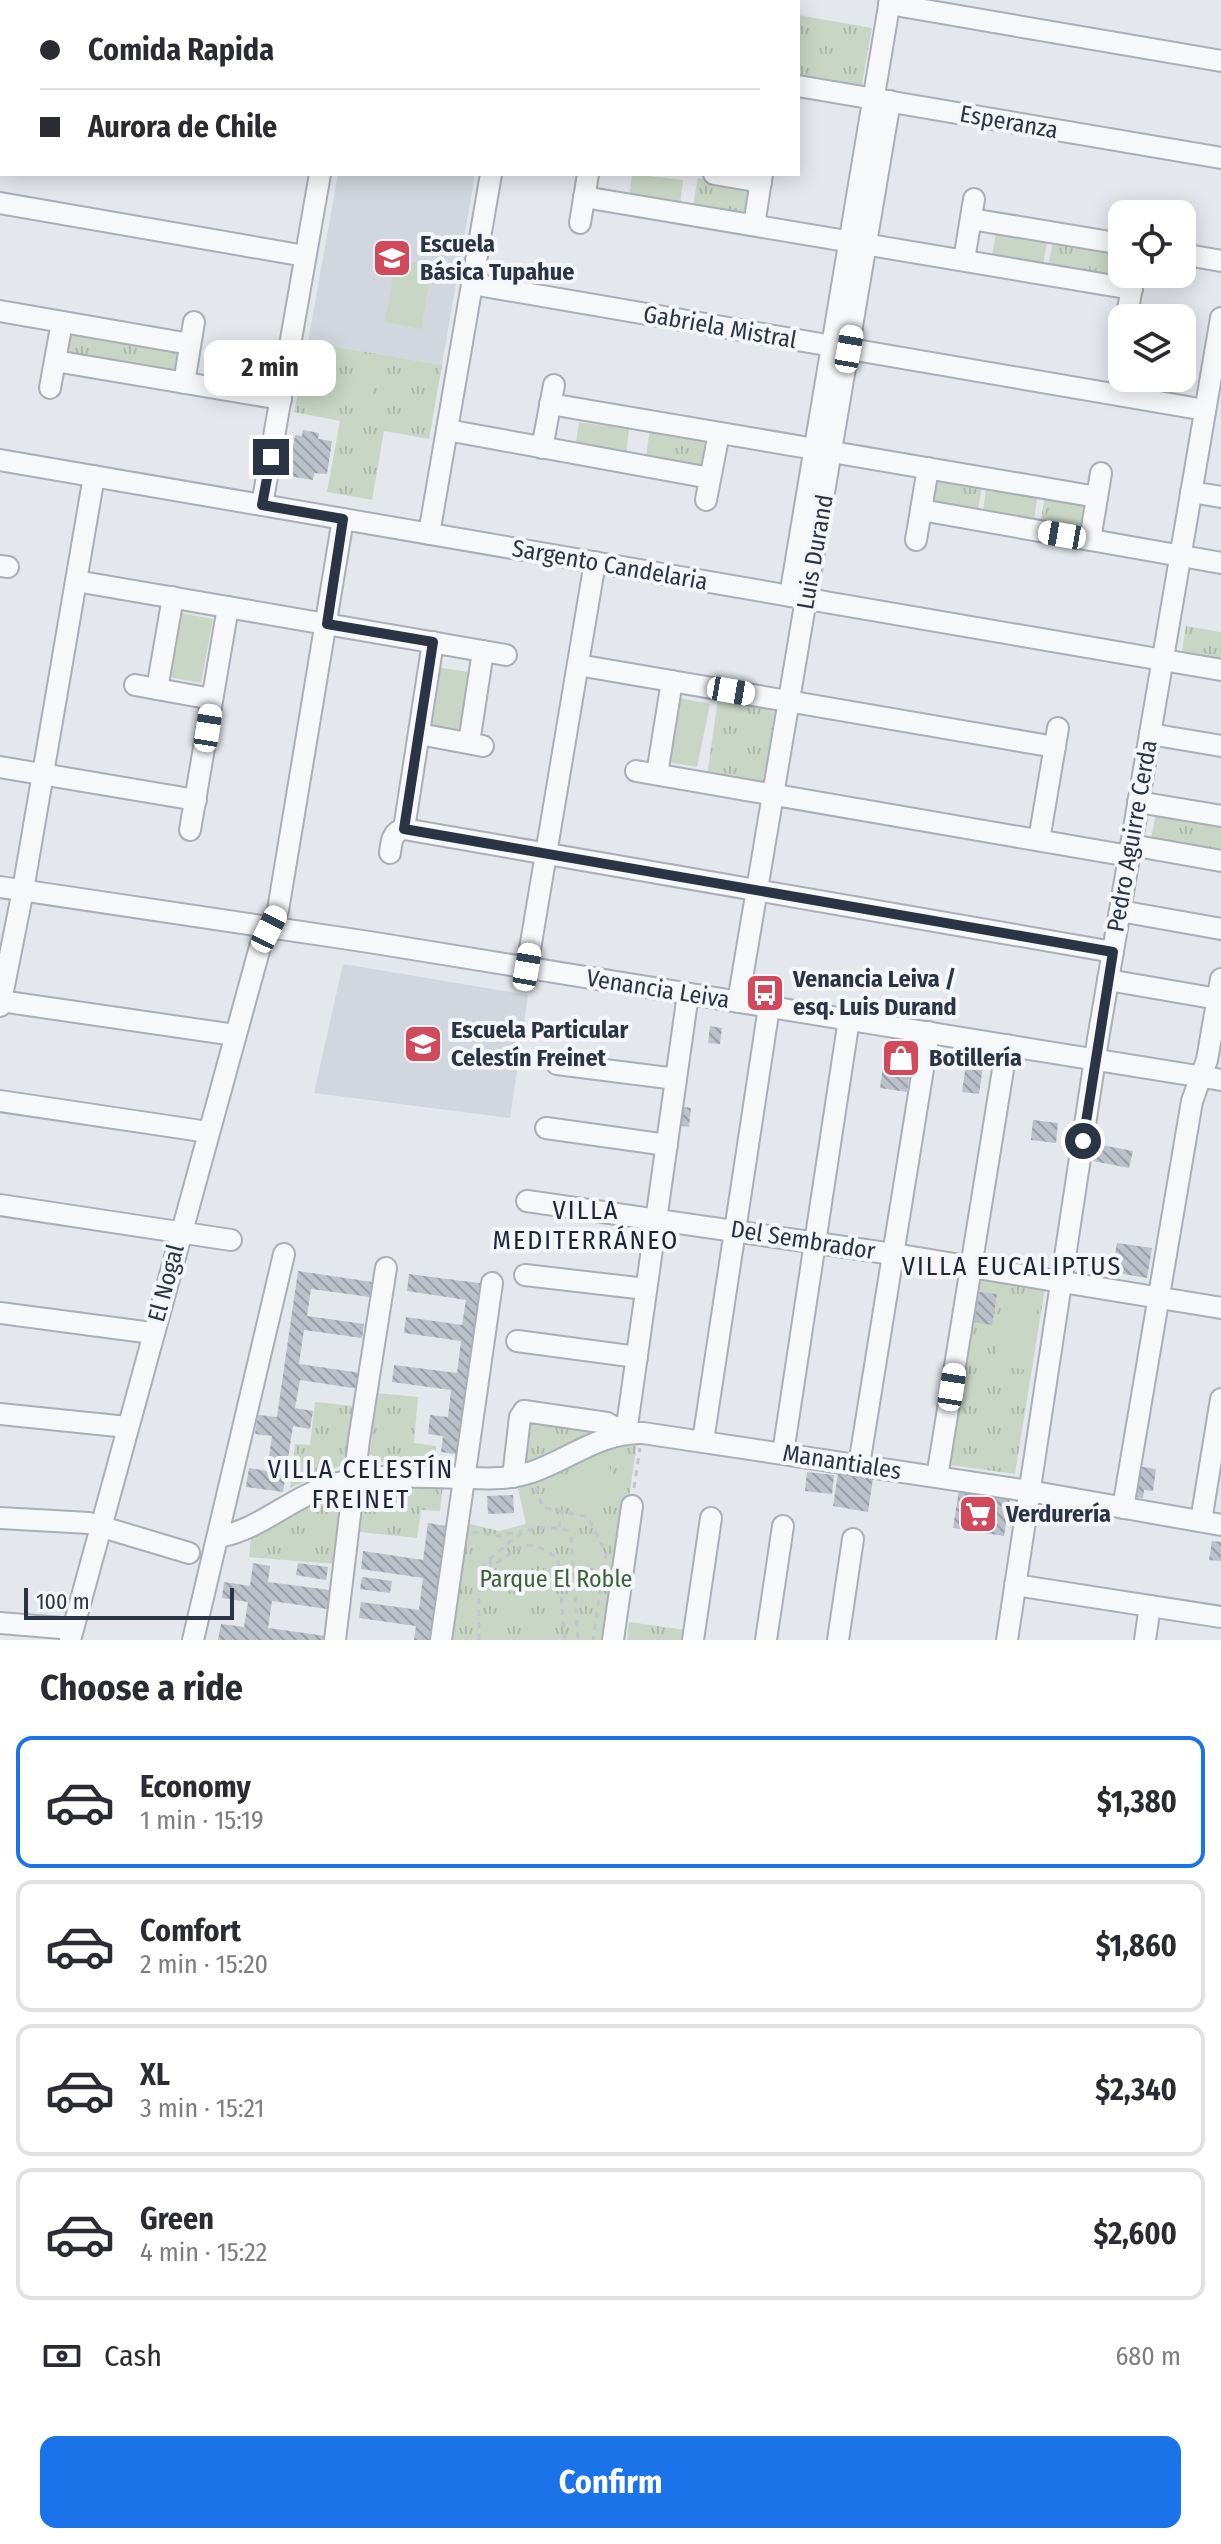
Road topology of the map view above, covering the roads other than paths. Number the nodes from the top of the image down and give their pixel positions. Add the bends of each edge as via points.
1 (889, 2) edge
2 (1221, 61) edge
3 (800, 86) edge
4 (882, 100) junction
5 (1221, 158) edge
6 (320, 176) edge
7 (491, 176) edge
8 (588, 176) edge
9 (738, 176) edge
10 (762, 178) edge
11 (584, 197) junction
12 (0, 203) edge
13 (580, 223) dead end
14 (754, 225) junction
15 (1108, 241) edge
16 (858, 243) junction
17 (305, 256) junction
18 (1196, 257) edge
19 (964, 260) junction
20 (1221, 261) edge
21 (1108, 278) edge
22 (472, 284) junction
23 (0, 311) edge
24 (1221, 318) edge
25 (62, 322) junction
26 (194, 322) dead end
27 (190, 344) junction
28 (840, 347) junction
29 (55, 361) junction
30 (1216, 379) edge
31 (184, 383) junction
32 (50, 388) dead end
33 (281, 399) junction
34 (1210, 423) edge
35 (447, 430) junction
36 (719, 433) junction
37 (542, 448) junction
38 (823, 450) junction
39 (0, 460) edge
40 (928, 468) junction
41 (1101, 473) dead end
42 (94, 476) junction
43 (710, 478) junction
44 (1191, 492) junction
45 (1097, 497) junction
46 (1221, 497) edge
47 (706, 500) dead end
48 (262, 505) junction
49 (921, 510) junction
50 (343, 519) junction
51 (429, 534) junction
52 (916, 540) dead end
53 (1090, 540) junction
54 (1180, 556) junction
55 (595, 562) junction
56 (1221, 563) edge
57 (76, 581) junction
58 (173, 597) junction
59 (799, 597) junction
60 (228, 607) junction
61 (327, 624) junction
62 (433, 642) junction
63 (483, 651) junction
64 (506, 655) dead end
65 (1163, 659) junction
66 (578, 665) junction
67 (1221, 670) edge
68 (672, 681) junction
69 (135, 685) dead end
70 (157, 689) junction
71 (212, 699) junction
72 (790, 702) junction
73 (419, 734) junction
74 (1150, 734) junction
75 (1221, 746) edge
76 (0, 767) edge
77 (43, 774) junction
78 (774, 795) junction
79 (196, 800) junction
80 (1138, 802) junction
81 (1221, 816) edge
82 (404, 829) junction
83 (190, 830) dead end
84 (1039, 840) junction
85 (1130, 850) junction
86 (390, 853) dead end
87 (546, 854) junction
88 (1221, 861) edge
89 (0, 887) edge
90 (23, 890) junction
91 (757, 891) junction
92 (1120, 911) junction
93 (269, 929) junction
94 (1221, 929) edge
95 (1113, 952) junction
96 (527, 967) junction
97 (1108, 980) junction
98 (1219, 989) edge
99 (688, 994) junction
100 (738, 1002) junction
101 (0, 1003) edge
102 (769, 1007) junction
103 (849, 1019) junction
104 (929, 1032) junction
105 (235, 1035) junction
106 (1007, 1045) junction
107 (1095, 1060) junction
108 (557, 1064) dead end
109 (1211, 1078) edge
110 (676, 1079) junction
111 (0, 1101) edge
112 (546, 1128) dead end
113 (208, 1132) junction
114 (667, 1145) junction
115 (527, 1201) dead end
116 (0, 1205) edge
117 (656, 1219) junction
118 (735, 1230) junction
119 (180, 1232) junction
120 (231, 1240) dead end
121 (815, 1242) junction
122 (284, 1254) dead end
123 (893, 1254) junction
124 (972, 1266) junction
125 (386, 1268) dead end
126 (525, 1275) dead end
127 (1062, 1280) junction
128 (492, 1283) dead end
129 (646, 1289) junction
130 (1158, 1297) junction
131 (1221, 1308) edge
132 (0, 1313) edge
133 (152, 1333) junction
134 (517, 1341) dead end
135 (637, 1357) junction
136 (1221, 1399) edge
137 (0, 1414) edge
138 (127, 1427) junction
139 (634, 1433) junction
140 (703, 1441) junction
141 (783, 1453) junction
142 (859, 1465) junction
143 (522, 1474) junction
144 (937, 1477) junction
145 (355, 1478) junction
146 (467, 1478) junction
147 (1029, 1491) junction
148 (632, 1506) road end
149 (1123, 1508) junction
150 (0, 1518) edge
151 (711, 1518) dead end
152 (1211, 1523) edge
153 (101, 1526) junction
154 (783, 1526) dead end
155 (218, 1537) junction
156 (853, 1539) dead end
157 (189, 1553) dead end
158 (1015, 1585) junction
159 (1150, 1606) junction
160 (1221, 1617) edge
161 (0, 1623) edge
162 (71, 1634) edge
163 (193, 1640) edge
164 (335, 1640) edge
165 (441, 1640) edge
166 (613, 1640) edge
167 (693, 1640) edge
168 (766, 1640) edge
169 (838, 1640) edge
170 (1007, 1640) edge
171 (1145, 1640) edge

1 - 2 street
1 - 4 street, Luis Durand
3 - 4 street, Esperanza
4 - 5 street, Esperanza
4 - 16 street, Luis Durand
6 - 17 street
7 - 22 street
8 - 11 street
9 - 10 street
10 - 14 street
11 - 13 street
11 - 14 street
12 - 17 street
14 - 16 street
15 - 19 street via 972,209
16 - 19 street
16 - 28 street, Luis Durand
17 - 33 street
18 - 20 street
19 - 21 street
22 - 28 street, Gabriela Mistral
22 - 35 street
23 - 25 street
24 - 30 street, Pedro Aguirre Cerda
25 - 27 street
25 - 29 street
26 - 27 street
27 - 31 street
28 - 34 street, Gabriela Mistral
28 - 38 street, Luis Durand
29 - 31 street
29 - 32 street
30 - 34 street, Pedro Aguirre Cerda
31 - 33 street
33 - 48 street
34 - 44 street, Pedro Aguirre Cerda
35 - 37 street
35 - 51 street
36 - 37 street via 552,394
36 - 38 street
36 - 43 street
37 - 43 street
38 - 40 street
38 - 59 street, Luis Durand
39 - 42 street, Sargento Candelaria
40 - 45 street
40 - 49 street
41 - 45 street
42 - 48 street, Sargento Candelaria
42 - 57 street
43 - 47 street
44 - 46 street
44 - 54 street, Pedro Aguirre Cerda
45 - 53 street
48 - 50 street, Sargento Candelaria
49 - 52 street
49 - 53 street
50 - 51 street, Sargento Candelaria
50 - 61 street, El Nogal
51 - 55 street, Sargento Candelaria
53 - 54 street
54 - 56 street
54 - 65 street, Pedro Aguirre Cerda
55 - 59 street, Sargento Candelaria
55 - 66 street
57 - 58 street
57 - 77 street
58 - 60 street
58 - 70 street
59 - 65 street, Sargento Candelaria
59 - 72 street, Luis Durand
60 - 61 street
60 - 71 street
61 - 62 street
61 - 93 street, El Nogal via 278,910
62 - 63 street
62 - 73 street
63 - 64 street
63 - 73 street via 476,745
65 - 67 street, Sargento Candelaria
65 - 74 street, Pedro Aguirre Cerda
66 - 68 street
66 - 87 street
68 - 72 street
68 - 78 street via 646,773
69 - 70 street
70 - 71 street
71 - 79 street
72 - 78 street, Luis Durand
72 - 84 street via 1056,738
73 - 82 street
74 - 75 street
74 - 80 street, Pedro Aguirre Cerda
76 - 77 street
77 - 79 street
77 - 90 street
78 - 84 street
78 - 91 street, Luis Durand
79 - 83 street
80 - 81 street
80 - 85 street, Pedro Aguirre Cerda
82 - 86 street via 393,837
82 - 87 street
84 - 85 street
85 - 88 street
85 - 92 street, Pedro Aguirre Cerda
87 - 91 street
87 - 96 street
89 - 90 street, Venancia Leiva
90 - 93 street, Venancia Leiva
90 - 101 street
91 - 95 street
91 - 100 street, Luis Durand
92 - 94 street
92 - 95 street, Pedro Aguirre Cerda
93 - 96 street, Venancia Leiva
93 - 105 street, El Nogal
95 - 97 street, Pedro Aguirre Cerda
96 - 99 street, Venancia Leiva
97 - 98 street
97 - 107 street, Pedro Aguirre Cerda
98 - 109 street via 1207,1060
99 - 100 street, Venancia Leiva
99 - 110 street
100 - 102 street, Venancia Leiva
101 - 105 street
102 - 103 street, Venancia Leiva
102 - 118 street
103 - 104 street, Venancia Leiva
103 - 121 street
104 - 106 street, Venancia Leiva
104 - 123 street
105 - 113 street, El Nogal
106 - 107 street, Venancia Leiva
106 - 124 street
107 - 109 street, Venancia Leiva
107 - 127 street, Pedro Aguirre Cerda
108 - 110 street
109 - 130 street via 1192,1101
110 - 114 street
111 - 113 street
112 - 114 street
113 - 119 street, El Nogal
114 - 117 street
115 - 117 street, Del Sembrador
116 - 119 street
117 - 118 street, Del Sembrador
117 - 129 street
118 - 121 street, Del Sembrador
118 - 140 street
119 - 120 street
119 - 133 street, El Nogal
121 - 123 street, Del Sembrador
121 - 141 street
122 - 155 street
123 - 124 street, Del Sembrador
123 - 142 street
124 - 127 street, Del Sembrador
124 - 144 street
125 - 145 street
126 - 129 street
127 - 130 street, Del Sembrador
127 - 147 street, Pedro Aguirre Cerda
128 - 146 street
129 - 135 street
130 - 131 street, Del Sembrador
130 - 149 street
132 - 133 street
133 - 138 street, El Nogal
134 - 135 street
135 - 139 street
136 - 152 street
137 - 138 street
138 - 153 street, El Nogal
139 - 140 street, Manantiales
139 - 143 street, Manantiales via 604,1438
139 - 143 street via 607,1423 524,1411
140 - 141 street, Manantiales
141 - 142 street, Manantiales
142 - 144 street, Manantiales
143 - 146 street, Manantiales
144 - 147 street, Manantiales
145 - 146 street, Manantiales
145 - 155 street, Manantiales via 307,1495 245,1530
145 - 164 street
146 - 165 street
147 - 149 street, Manantiales
147 - 158 street, Pedro Aguirre Cerda
148 - 166 street
149 - 152 street, Manantiales
150 - 153 street
151 - 167 street
153 - 157 street
153 - 162 street, El Nogal
154 - 168 street
155 - 163 street
156 - 169 street
158 - 159 street
158 - 170 street, Pedro Aguirre Cerda
159 - 160 street
159 - 171 street
161 - 162 street

